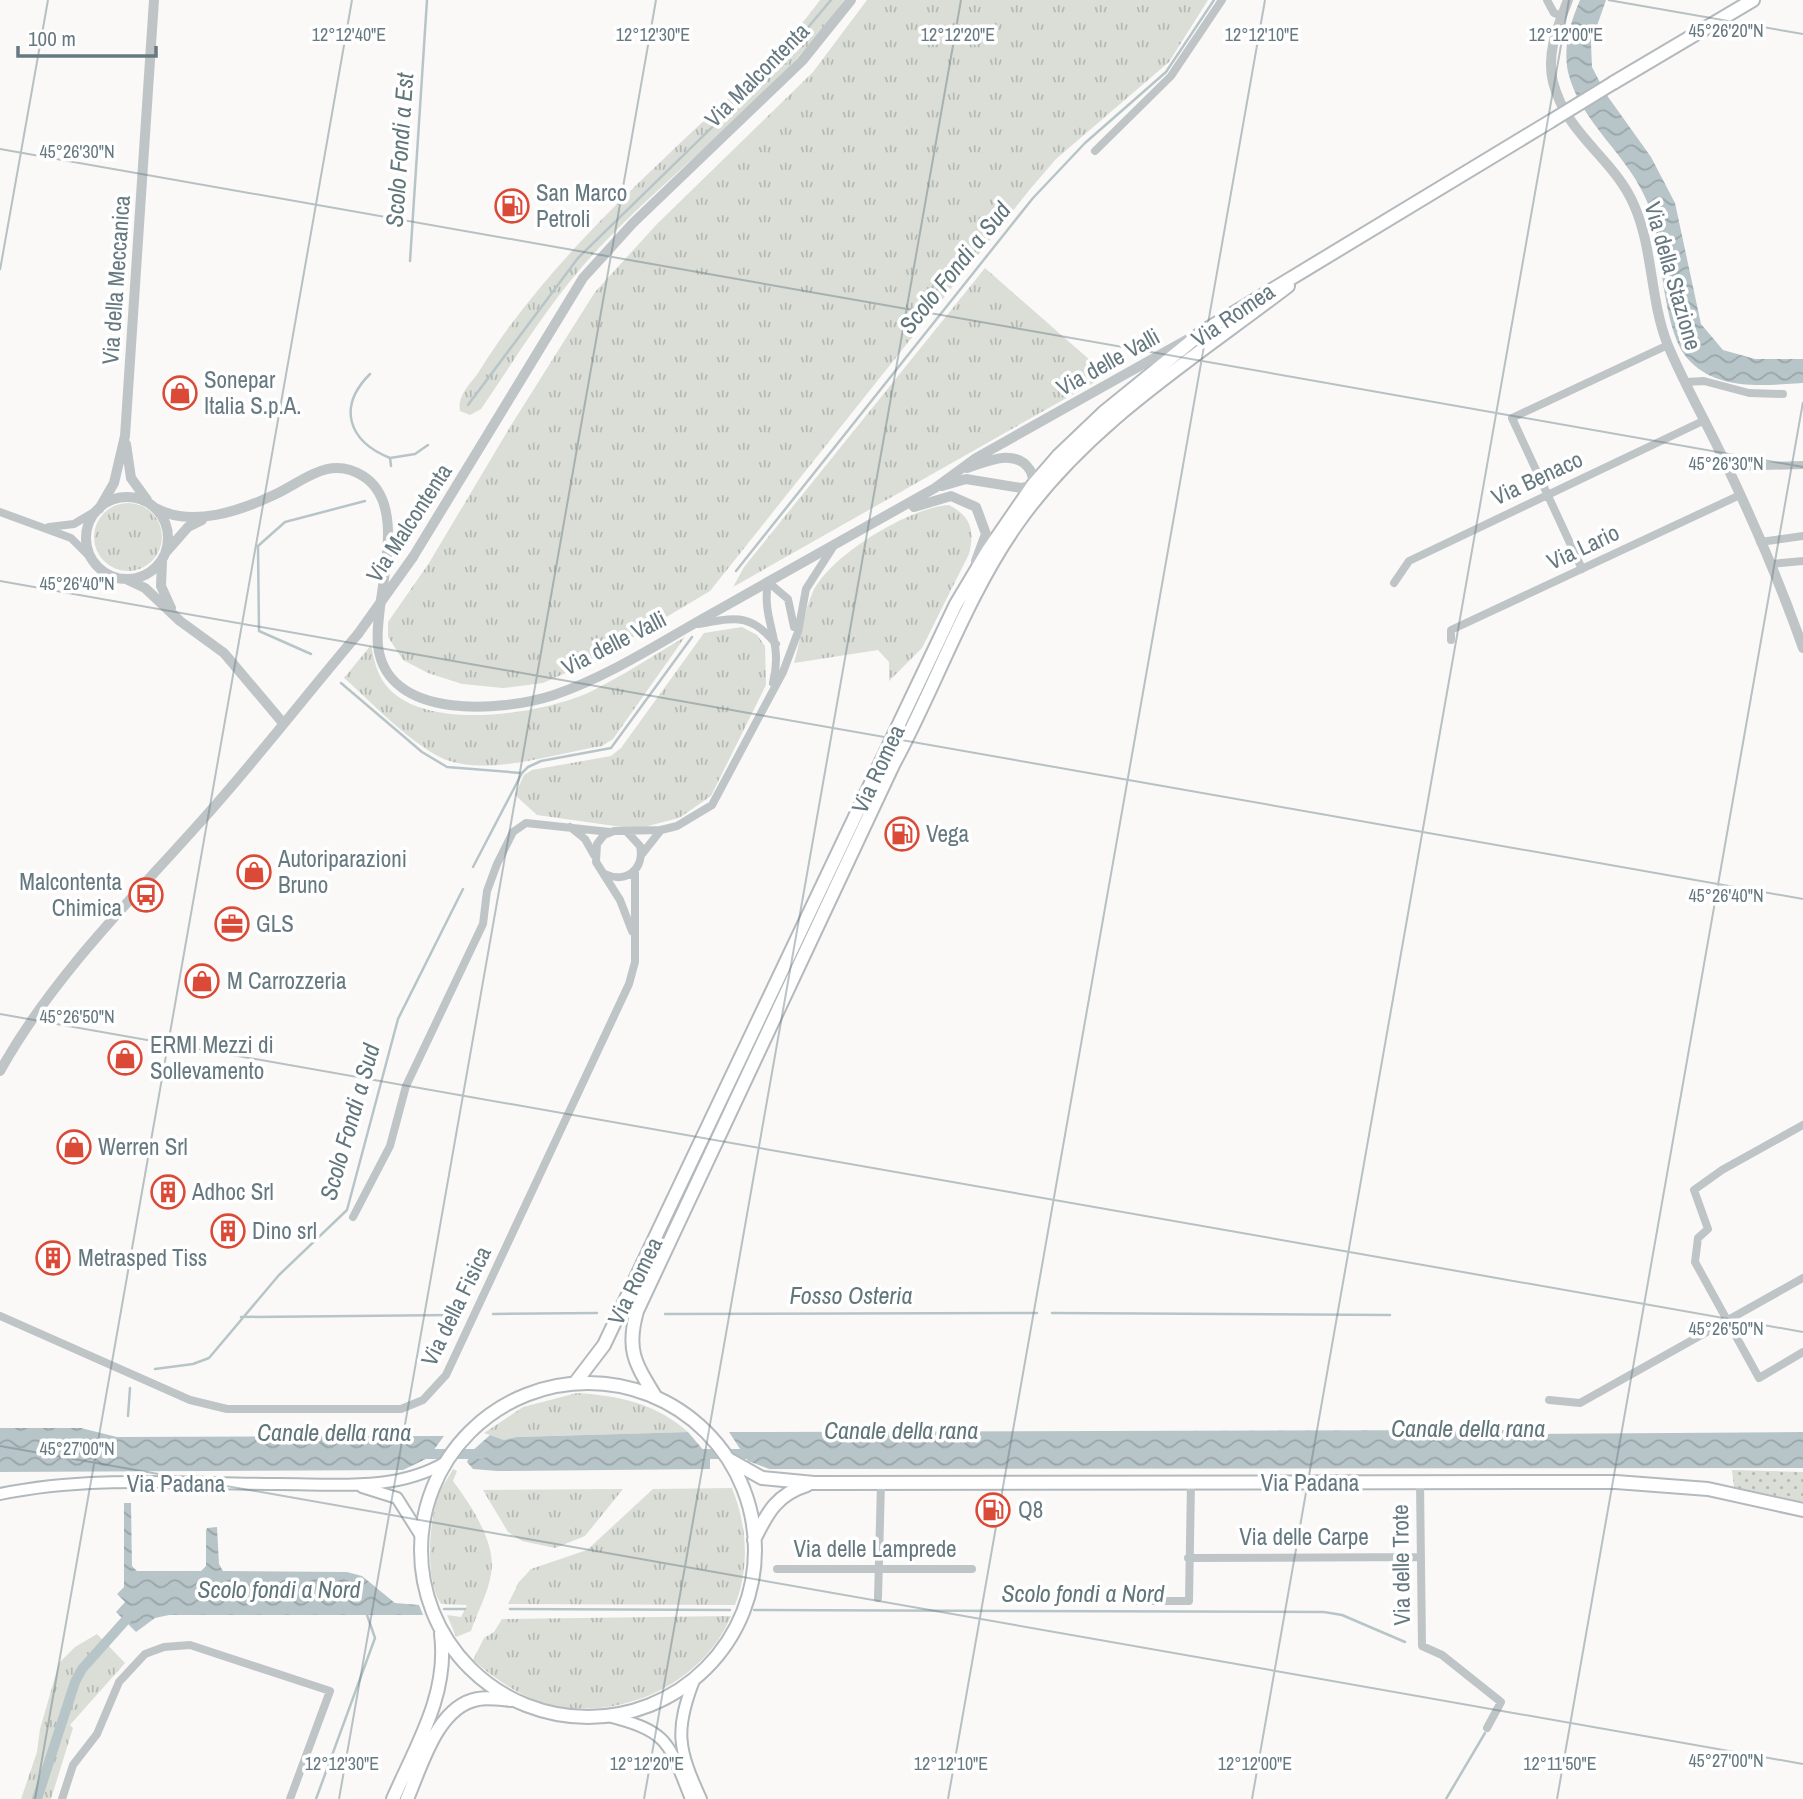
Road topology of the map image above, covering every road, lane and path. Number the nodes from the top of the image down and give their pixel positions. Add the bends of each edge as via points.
1 (154, 0) edge
2 (851, 0) edge
3 (1222, 0) edge
4 (1547, 0) edge
5 (1568, 0) edge
6 (1753, 0) edge
7 (1562, 16) junction
8 (1095, 151) dead end
9 (1317, 263) junction
10 (1204, 331) junction
11 (1668, 345) junction
12 (1686, 382) junction
13 (1783, 394) dead end
14 (1705, 420) junction
15 (125, 436) junction
16 (1803, 465) edge
17 (1727, 467) junction
18 (960, 470) junction
19 (935, 488) junction
20 (1037, 488) junction
21 (1546, 495) junction
22 (1741, 495) junction
23 (153, 507) junction
24 (99, 509) junction
25 (0, 512) edge
26 (209, 516) junction
27 (881, 519) junction
28 (43, 527) junction
29 (1803, 536) edge
30 (1760, 542) junction
31 (834, 545) junction
32 (164, 555) junction
33 (92, 559) junction
34 (1803, 561) edge
35 (1771, 564) junction
36 (1581, 569) junction
37 (115, 577) junction
38 (768, 582) junction
39 (968, 582) junction
40 (1394, 583) dead end
41 (177, 617) junction
42 (693, 625) junction
43 (1451, 640) dead end
44 (778, 647) junction
45 (793, 648) junction
46 (1803, 648) edge
47 (771, 689) junction
48 (282, 723) junction
49 (570, 827) junction
50 (661, 830) junction
51 (625, 831) junction
52 (610, 832) junction
53 (642, 854) junction
54 (594, 855) junction
55 (635, 870) junction
56 (605, 874) junction
57 (635, 937) junction
58 (0, 1071) edge
59 (1803, 1125) edge
60 (353, 1217) dead end
61 (1803, 1278) edge
62 (2, 1317) edge
63 (1728, 1320) junction
64 (1803, 1352) edge
65 (575, 1383) junction
66 (655, 1396) junction
67 (1549, 1400) dead end
68 (730, 1460) junction
69 (446, 1462) junction
70 (1420, 1482) junction
71 (814, 1483) junction
72 (881, 1483) junction
73 (1191, 1483) junction
74 (353, 1484) junction
75 (0, 1493) edge
76 (1803, 1510) edge
77 (421, 1536) junction
78 (754, 1540) junction
79 (1420, 1557) junction
80 (1188, 1558) junction
81 (778, 1569) dead end
82 (879, 1569) junction
83 (972, 1569) dead end
84 (878, 1598) dead end
85 (1132, 1601) dead end
86 (440, 1627) junction
87 (695, 1678) junction
88 (515, 1700) junction
89 (608, 1716) junction
90 (1488, 1728) dead end
91 (62, 1799) edge
92 (290, 1799) edge
93 (393, 1799) edge
94 (407, 1799) edge
95 (691, 1799) edge
96 (701, 1799) edge

1 - 15 street, Via della Meccanica
2 - 48 street, Via Malcontenta, bridge via 802,61 633,223 583,278 413,556 358,634
3 - 8 street via 1171,76
4 - 7 street via 1554,13
5 - 7 street, Via della Stazione
6 - 9 main road, Via Romea, bridge
7 - 11 street, Via della Stazione via 1551,56 1556,91 1581,137 1618,178 1634,206
9 - 10 main road, Via Romea
9 - 20 main road, Via Romea via 1129,405
10 - 18 street, Via delle Valli
10 - 20 main road, Via Romea via 1103,413
11 - 12 street, Via della Stazione
11 - 21 street via 1512,418
12 - 13 street
12 - 14 street, Via della Stazione
14 - 17 street, Via della Stazione
14 - 21 street, Via Benaco
15 - 23 street, Via della Meccanica via 131,478
15 - 24 street, Via della Meccanica via 114,483
16 - 17 street
17 - 22 street, Via della Stazione
18 - 19 street, Via delle Valli
18 - 20 street, Via delle Valli via 996,458 1013,458 1030,469
19 - 20 street, Via delle Valli via 967,480
19 - 27 street, Via delle Valli
20 - 39 main road, Via Romea
20 - 66 main road, Via Romea via 957,631 925,708 893,765 637,1311 631,1331 632,1354
21 - 36 street
21 - 40 street, Via Benaco via 1409,561
22 - 30 street, Via della Stazione
22 - 36 street, Via Lario
23 - 24 street via 125,498
23 - 26 street, Via delle Valli via 180,518
23 - 32 street via 167,527
24 - 28 street via 74,524
24 - 33 street via 87,534
25 - 28 street
26 - 32 street, Via delle Valli via 188,527
26 - 42 street, Via delle Valli via 273,496 325,468 360,474 378,490 388,511 378,645 383,669 393,683 418,696 462,705 514,704 554,695 595,679
27 - 31 street, Via delle Valli
27 - 39 street, Via delle Valli via 951,496 976,507 986,534
28 - 33 street via 75,540
29 - 30 street
30 - 35 street, Via della Stazione
31 - 38 street, Via delle Valli
31 - 45 street via 806,589
32 - 37 street via 155,569 142,577
32 - 41 street via 161,586
33 - 37 street
34 - 35 street
35 - 46 street, Via della Stazione
36 - 43 street, Via Lario via 1451,630
37 - 41 street via 145,588
38 - 42 street, Via delle Valli
38 - 44 street via 765,610
38 - 45 street via 788,599 794,618
39 - 65 main road, Via Romea via 604,1345
41 - 48 street via 234,663
42 - 44 street via 747,619 764,629
44 - 47 street
45 - 47 street
47 - 50 street via 712,804 691,820
48 - 58 street, Via Malcontenta via 64,976
49 - 52 street
49 - 54 street, Via della Fisica via 585,839
49 - 60 street via 526,823 513,832 487,891 483,924 405,1086 390,1146
50 - 51 street
50 - 53 street, Via della Fisica
51 - 52 street
51 - 53 street via 637,840
52 - 54 street via 598,841
53 - 55 street, Via della Fisica
54 - 56 street, Via della Fisica
55 - 56 street via 623,877
55 - 57 street, Via della Fisica
56 - 57 street, Via della Fisica
57 - 62 street, Via della Fisica via 629,984 446,1375 423,1400 388,1411 214,1408
59 - 63 street via 1694,1191 1708,1229 1698,1238 1695,1262
61 - 63 street
63 - 64 street via 1759,1378
63 - 67 street via 1580,1403
65 - 66 main road via 615,1385
65 - 69 main road via 524,1395 493,1412 467,1434
66 - 68 main road via 705,1430
68 - 71 main road, Via Padana via 762,1478
68 - 78 main road via 750,1506
69 - 74 main road, Via Padana via 416,1478
69 - 77 main road via 432,1490
70 - 73 main road, Via Padana
70 - 76 main road, Via Padana via 1652,1483 1708,1489
70 - 79 street, Via delle Trote
71 - 72 main road, Via Padana
71 - 78 main road via 784,1494 772,1505
72 - 73 main road, Via Padana
72 - 82 street
73 - 80 street
74 - 75 main road, Via Padana via 102,1483
74 - 77 main road, Via Padana via 397,1498
77 - 86 main road via 422,1574
78 - 87 main road via 752,1577 740,1617 720,1652
79 - 80 street, Via delle Carpe
79 - 90 street, Via delle Trote via 1422,1646 1442,1655 1501,1702
80 - 85 street via 1189,1601
81 - 82 street, Via delle Lamprede
82 - 83 street, Via delle Lamprede
82 - 84 street
86 - 88 main road via 469,1669
86 - 93 main road via 441,1683
87 - 89 main road via 652,1704
87 - 96 main road via 679,1728 688,1769
88 - 89 main road via 558,1714
88 - 94 main road via 480,1698 451,1714 439,1729
89 - 95 main road via 655,1731 672,1752
91 - 92 street via 73,1765 97,1734 119,1682 145,1654 190,1645 330,1690

